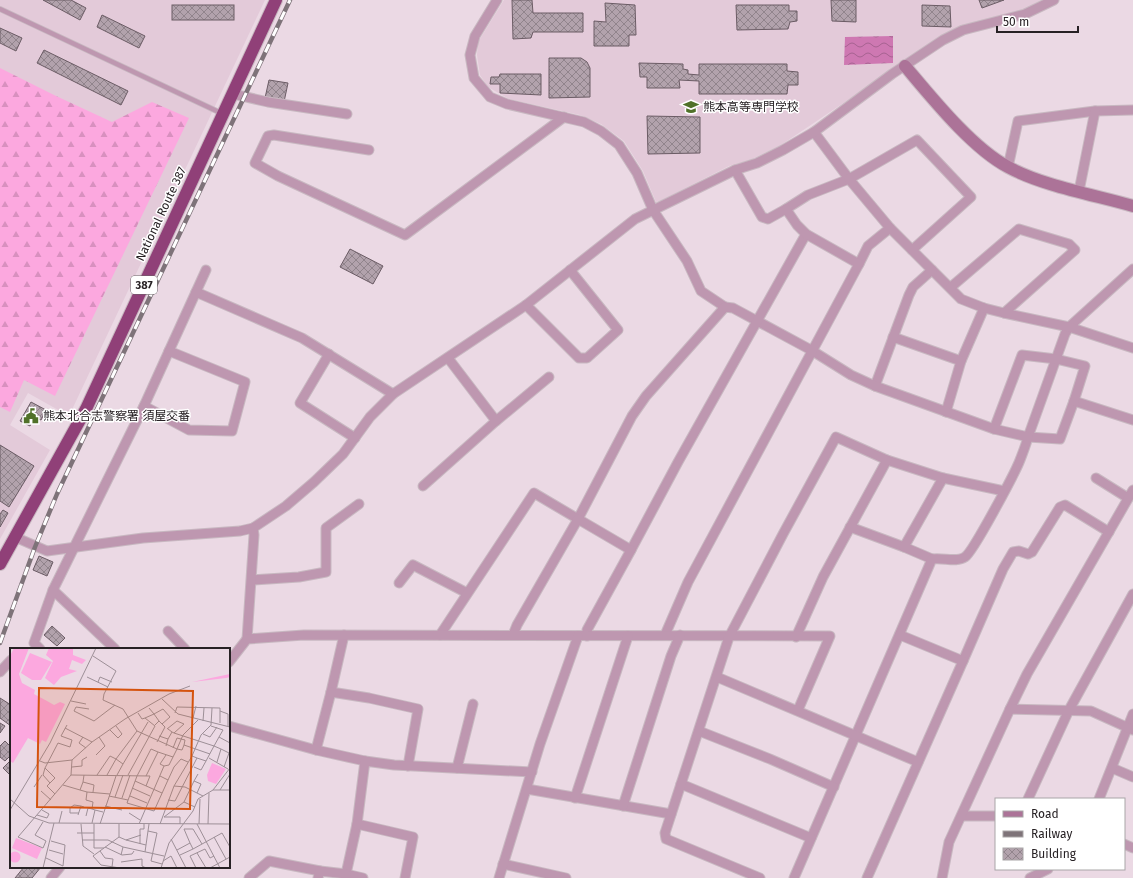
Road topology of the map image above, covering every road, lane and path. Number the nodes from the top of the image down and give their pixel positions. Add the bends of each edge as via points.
1 (276, 0) edge
2 (497, 0) edge
3 (1054, 0) edge
4 (0, 9) edge
5 (905, 66) junction
6 (233, 94) junction
7 (1133, 110) edge
8 (1095, 111) junction
9 (224, 114) junction
10 (347, 114) dead end
11 (564, 117) junction
12 (814, 132) junction
13 (369, 150) dead end
14 (1008, 167) junction
15 (735, 170) junction
16 (849, 179) junction
17 (1079, 191) junction
18 (1133, 206) edge
19 (786, 209) junction
20 (654, 210) junction
21 (890, 228) junction
22 (806, 234) junction
23 (912, 250) junction
24 (859, 264) junction
25 (1133, 269) edge
26 (206, 270) dead end
27 (570, 270) junction
28 (932, 270) junction
29 (951, 287) junction
30 (196, 292) junction
31 (526, 305) junction
32 (725, 307) junction
33 (984, 308) junction
34 (1004, 313) junction
35 (756, 322) junction
36 (1069, 327) junction
37 (894, 337) junction
38 (1133, 348) edge
39 (811, 350) junction
40 (169, 351) junction
41 (329, 354) junction
42 (448, 358) junction
43 (1056, 359) junction
44 (961, 361) junction
45 (549, 377) dead end
46 (875, 386) junction
47 (393, 394) junction
48 (1074, 401) junction
49 (144, 406) junction
50 (946, 412) junction
51 (1133, 420) edge
52 (496, 421) junction
53 (994, 429) junction
54 (1028, 437) junction
55 (355, 438) junction
56 (887, 460) junction
57 (943, 478) junction
58 (1096, 478) dead end
59 (423, 486) dead end
60 (1004, 491) junction
61 (1131, 494) edge
62 (359, 504) dead end
63 (578, 519) junction
64 (850, 527) junction
65 (253, 528) junction
66 (1109, 532) junction
67 (15, 537) junction
68 (75, 547) junction
69 (904, 547) junction
70 (631, 550) junction
71 (932, 560) junction
72 (0, 564) edge
73 (252, 580) junction
74 (399, 583) dead end
75 (53, 590) junction
76 (467, 593) junction
77 (1133, 594) edge
78 (168, 631) dead end
79 (344, 635) junction
80 (440, 635) junction
81 (513, 635) junction
82 (665, 635) junction
83 (680, 635) junction
84 (900, 635) junction
85 (582, 636) junction
86 (628, 636) junction
87 (729, 636) junction
88 (796, 637) junction
89 (247, 639) junction
90 (37, 646) edge
91 (113, 648) edge
92 (184, 648) edge
93 (10, 661) edge
94 (230, 661) edge
95 (963, 661) junction
96 (0, 672) edge
97 (717, 677) junction
98 (331, 692) junction
99 (473, 704) dead end
100 (1010, 709) junction
101 (798, 710) junction
102 (1069, 710) junction
103 (1133, 714) edge
104 (230, 726) edge
105 (1130, 729) edge
106 (699, 731) junction
107 (856, 735) junction
108 (316, 750) junction
109 (365, 761) junction
110 (918, 762) junction
111 (408, 766) junction
112 (457, 768) junction
113 (1112, 768) junction
114 (532, 772) junction
115 (1133, 777) edge
116 (681, 784) junction
117 (834, 787) junction
118 (527, 789) junction
119 (575, 798) junction
120 (1028, 798) edge
121 (1099, 798) edge
122 (623, 806) junction
123 (671, 814) junction
124 (962, 816) junction
125 (995, 816) edge
126 (357, 824) junction
127 (811, 838) junction
128 (504, 864) junction
129 (59, 868) edge
130 (1046, 870) edge
131 (346, 874) junction
132 (319, 875) edge
133 (52, 878) edge
134 (248, 878) edge
135 (363, 878) edge
136 (405, 878) edge
137 (499, 878) edge
138 (566, 878) edge
139 (760, 878) edge
140 (794, 878) edge
141 (867, 878) edge
142 (942, 878) edge
143 (1030, 878) edge

1 - 6 highway, National Route 387 / 387
2 - 11 street via 474,36 470,55 474,78 490,97 507,104
3 - 5 street via 1025,14 963,30 943,40
4 - 9 lane
5 - 12 street
5 - 14 street via 945,112 989,155
6 - 9 highway, National Route 387 / 387
6 - 10 street
7 - 8 street
8 - 14 street via 1018,121
8 - 17 street
9 - 67 highway, National Route 387 / 387 via 86,409
11 - 13 street via 405,234 255,163 268,136 274,135
11 - 20 street via 584,122 601,131 618,145 637,173
12 - 15 street via 764,160
12 - 16 street
14 - 17 street via 1028,177
15 - 19 street via 762,217 768,219
15 - 20 street
16 - 19 street via 808,195
16 - 21 street
16 - 23 street via 917,140 971,197
17 - 18 street
19 - 22 street
20 - 27 street via 635,219
20 - 32 street via 688,261 701,291
21 - 23 street
21 - 24 street via 868,246
22 - 24 street
22 - 35 street
23 - 28 street
24 - 39 street
25 - 36 street
26 - 30 street
27 - 31 street
27 - 31 street via 618,330 587,358 579,358
28 - 29 street
28 - 37 street via 913,287
29 - 33 street via 961,299
29 - 34 street via 1020,229 1069,244 1075,250
30 - 40 street
30 - 41 street via 302,338
31 - 42 street
32 - 35 street via 733,308
32 - 63 street via 646,396 632,416
33 - 34 street
33 - 44 street
34 - 36 street
35 - 39 street
35 - 70 street
36 - 38 street
36 - 43 street
37 - 44 street
37 - 46 street
39 - 46 street via 851,375
39 - 82 street via 688,582
40 - 49 street
40 - 49 street via 245,382 232,431 189,430
41 - 47 street
41 - 55 street via 300,403
42 - 47 street
42 - 52 street
43 - 48 street via 1085,366
43 - 53 street via 1022,355
43 - 54 street
44 - 50 street
45 - 52 street
46 - 50 street
47 - 55 street via 370,417
48 - 51 street
48 - 54 street via 1060,439
49 - 68 street
50 - 53 street
52 - 59 street
53 - 54 street
54 - 60 street via 1020,461
55 - 65 street via 314,482 286,506
56 - 57 street
56 - 64 street
56 - 87 street via 836,437
57 - 60 street
57 - 69 street
58 - 61 street
60 - 71 street via 966,556 958,560
61 - 66 street
62 - 73 street via 326,528 326,572 299,577
63 - 70 street
63 - 76 street via 534,493
63 - 81 street via 516,625
64 - 69 street
64 - 88 street via 823,577
65 - 68 street
65 - 73 street
66 - 95 street via 1065,505 1060,507 1032,552 1013,552 1003,569
66 - 100 street via 1026,674
67 - 68 street via 47,551
67 - 72 highway, National Route 387 / 387
68 - 75 street
69 - 71 street
70 - 85 street
71 - 84 street
73 - 89 street
74 - 76 street via 413,565
75 - 90 street
75 - 91 street
76 - 80 street
77 - 102 street
78 - 92 street
79 - 80 street
79 - 89 street
79 - 98 street
80 - 81 street
81 - 85 street
82 - 83 street
82 - 86 street
83 - 87 street
83 - 122 street
84 - 95 street
84 - 107 street
85 - 86 street
85 - 114 street
86 - 119 street
87 - 88 street
87 - 97 street
88 - 101 street via 830,636
89 - 94 street
93 - 96 street
95 - 110 street
97 - 101 street
97 - 106 street
98 - 108 street
98 - 111 street via 418,709
99 - 112 street
100 - 102 street
100 - 124 street
101 - 107 street
102 - 105 street via 1092,711
102 - 120 street
103 - 105 street
104 - 108 street
105 - 113 street
106 - 116 street
106 - 117 street
107 - 110 street
107 - 117 street
108 - 109 street
109 - 111 street
109 - 126 street
110 - 141 street
111 - 112 street
112 - 114 street
113 - 115 street
113 - 121 street
114 - 118 street
116 - 123 street
116 - 127 street
117 - 127 street
118 - 119 street
118 - 128 street
119 - 122 street
122 - 123 street
123 - 139 street via 665,833 666,839
124 - 125 street
124 - 142 street via 949,842
126 - 131 street
126 - 136 street via 413,837
127 - 140 street
128 - 137 street
128 - 138 street
129 - 133 street
130 - 143 street
131 - 132 street
131 - 135 street
132 - 134 street via 269,861

